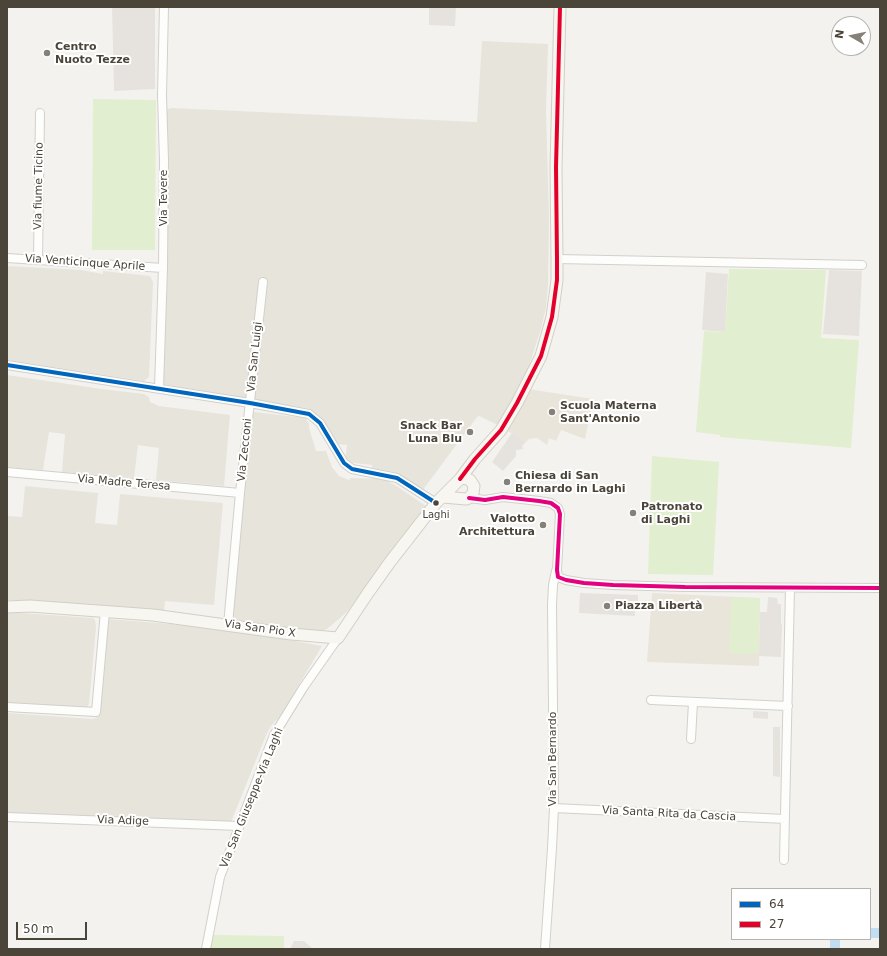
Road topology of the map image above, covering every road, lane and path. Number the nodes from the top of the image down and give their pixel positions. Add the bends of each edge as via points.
1 (164, 7) edge
2 (560, 7) edge
3 (40, 113) dead end
4 (7, 258) edge
5 (557, 259) junction
6 (38, 260) junction
7 (862, 265) dead end
8 (163, 268) junction
9 (263, 282) dead end
10 (7, 365) edge
11 (159, 388) junction
12 (250, 403) junction
13 (7, 472) edge
14 (464, 489) junction
15 (240, 493) junction
16 (439, 500) junction
17 (557, 570) junction
18 (880, 588) edge
19 (790, 589) junction
20 (7, 606) edge
21 (105, 611) junction
22 (228, 625) junction
23 (338, 638) junction
24 (651, 700) dead end
25 (693, 702) junction
26 (788, 706) junction
27 (7, 707) edge
28 (691, 739) dead end
29 (554, 808) junction
30 (7, 817) edge
31 (786, 819) junction
32 (238, 826) junction
33 (784, 860) dead end
34 (206, 949) edge
35 (545, 949) edge

1 - 8 street, Via Tevere
2 - 5 street via 556,145
3 - 6 street, Via fiume Ticino
4 - 6 street, Via Venticinque Aprile
5 - 7 street
5 - 14 street via 552,317 541,356 501,430 469,467
6 - 8 street, Via Venticinque Aprile
8 - 11 street, Via Tevere
9 - 12 street, Via San Luigi
10 - 11 street, Via San Luigi
11 - 12 street, Via San Luigi
12 - 15 street, Via Zecconi
12 - 16 street, Via Zecconi via 309,414 320,422 344,463 352,470 397,478
13 - 15 street, Via Madre Teresa
14 - 16 street
14 - 17 street, Via San Bernardo via 485,500 503,497 551,503 558,508 560,514
15 - 22 street, Via Zecconi
16 - 23 street via 390,562
17 - 19 street via 558,577 584,583
17 - 29 street, Via San Bernardo via 552,605
18 - 19 street
19 - 26 street
20 - 21 street, Via San Pio X
21 - 22 street, Via San Pio X
21 - 27 street via 96,712
22 - 23 street, Via San Pio X
23 - 32 street, Via San Giuseppe-Via Laghi via 274,735
24 - 25 street
25 - 26 street
25 - 28 street
26 - 31 street
29 - 31 street, Via Santa Rita da Cascia
29 - 35 street, Via San Bernardo
30 - 32 street, Via Adige
31 - 33 street
32 - 34 street, Via San Giuseppe-Via Laghi via 220,877

